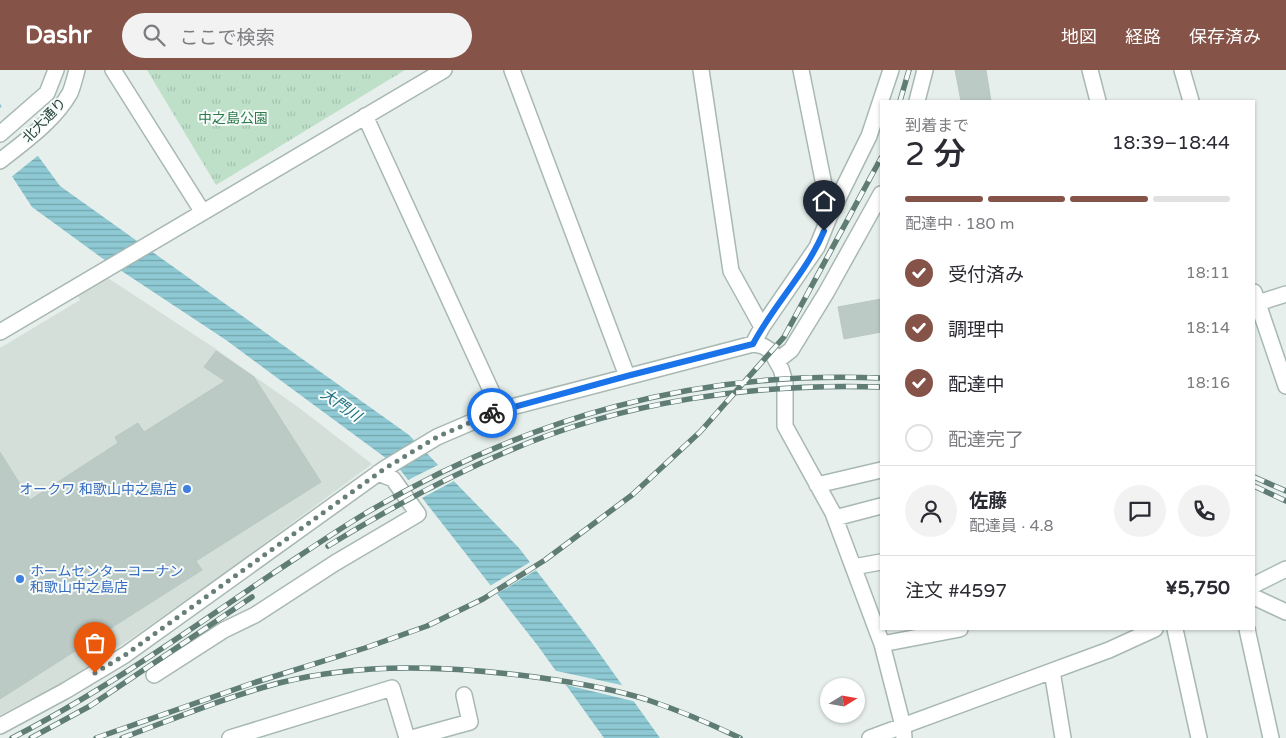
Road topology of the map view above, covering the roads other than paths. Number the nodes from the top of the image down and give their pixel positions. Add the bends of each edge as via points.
1 (56, 70) edge
2 (77, 70) edge
3 (113, 70) edge
4 (444, 70) edge
5 (512, 70) edge
6 (701, 70) edge
7 (801, 70) edge
8 (891, 70) edge
9 (925, 70) edge
10 (1090, 70) edge
11 (1182, 70) edge
12 (881, 100) edge
13 (917, 100) edge
14 (1098, 100) edge
15 (1191, 100) edge
16 (880, 102) edge
17 (365, 116) junction
18 (0, 134) edge
19 (0, 161) edge
20 (880, 196) edge
21 (202, 211) junction
22 (830, 215) junction
23 (1286, 294) edge
24 (1256, 298) edge
25 (762, 327) junction
26 (1259, 328) edge
27 (0, 332) edge
28 (753, 344) junction
29 (778, 360) junction
30 (627, 376) junction
31 (1286, 386) edge
32 (500, 410) junction
33 (880, 470) edge
34 (381, 471) junction
35 (818, 485) junction
36 (880, 506) edge
37 (835, 518) junction
38 (880, 562) edge
39 (853, 567) junction
40 (1286, 569) edge
41 (1255, 585) edge
42 (1255, 597) edge
43 (1286, 612) edge
44 (955, 630) edge
45 (1153, 630) edge
46 (1175, 630) edge
47 (1247, 630) edge
48 (882, 644) junction
49 (1052, 671) junction
50 (154, 674) dead end
51 (464, 695) dead end
52 (0, 726) edge
53 (904, 732) edge
54 (230, 738) edge
55 (407, 738) edge
56 (412, 738) edge
57 (870, 738) edge
58 (1063, 738) edge
59 (1199, 738) edge
60 (1271, 738) edge

1 - 18 street, 北大通り via 47,93
2 - 19 street, 北大通り via 61,107
3 - 21 street
4 - 17 street
5 - 30 street
6 - 25 street via 731,271
7 - 22 street
8 - 12 street
9 - 13 street
10 - 14 street
11 - 15 street
16 - 22 street via 868,136
17 - 21 street
17 - 32 street
20 - 29 street via 791,350
21 - 27 street
22 - 25 street via 817,247
23 - 24 street
24 - 26 street
25 - 28 street
26 - 31 street
28 - 29 street via 771,351
28 - 30 street
29 - 35 street via 785,382 785,426
30 - 32 street
32 - 34 street via 437,437
33 - 35 street
34 - 50 street via 393,479 418,514
34 - 52 street via 125,655
35 - 37 street
36 - 37 street
37 - 39 street
38 - 39 street
39 - 48 street
40 - 41 street
42 - 43 street
44 - 48 street
45 - 49 street
46 - 59 street
47 - 60 street
48 - 53 street
49 - 53 street
49 - 58 street
51 - 56 street via 470,722
53 - 57 street
54 - 55 street via 392,688

